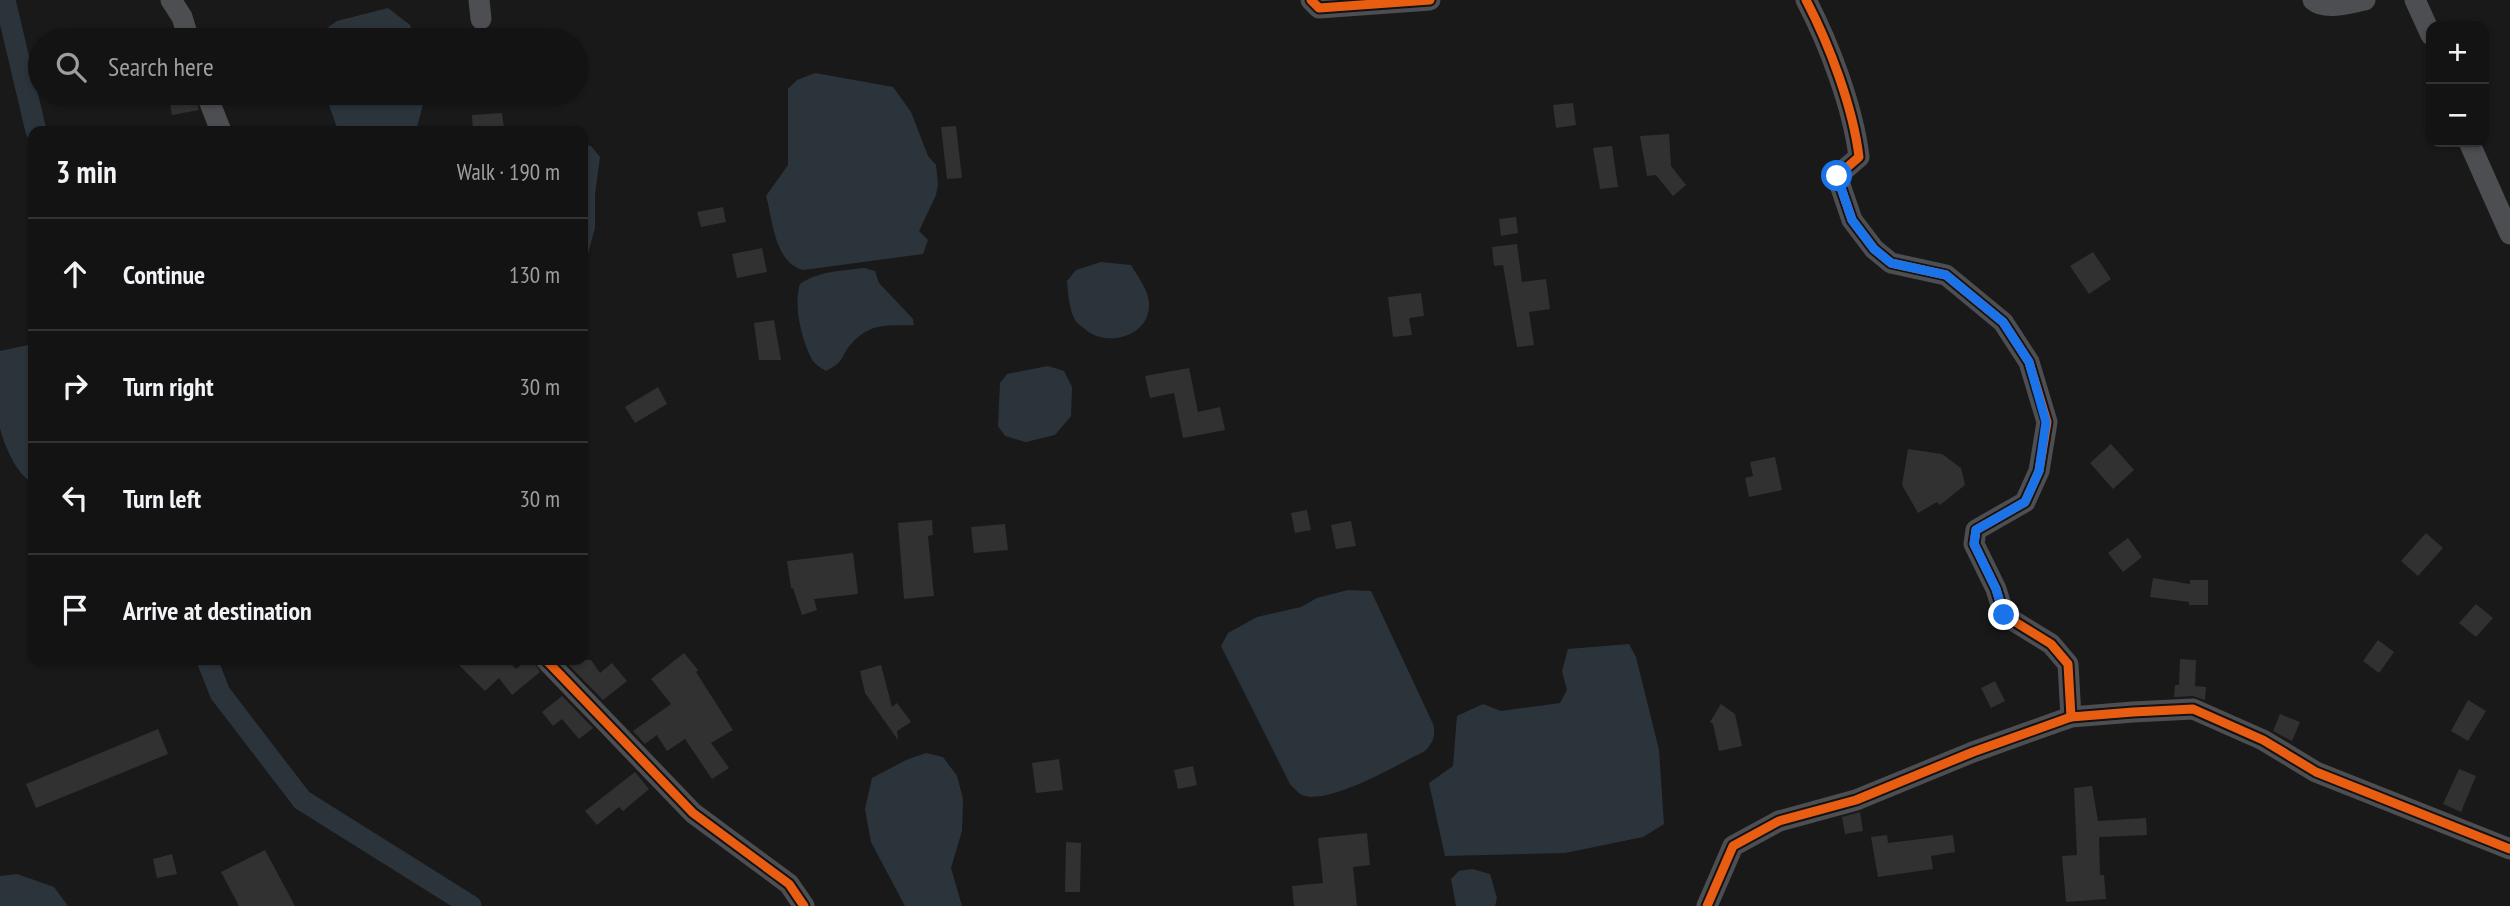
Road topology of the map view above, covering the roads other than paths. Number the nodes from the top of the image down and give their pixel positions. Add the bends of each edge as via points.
1 (171, 0) edge
2 (1311, 0) edge
3 (1430, 0) edge
4 (1806, 0) edge
5 (2313, 0) edge
6 (2365, 0) edge
7 (2415, 0) edge
8 (2426, 24) edge
9 (185, 28) edge
10 (211, 105) edge
11 (219, 126) edge
12 (2471, 147) edge
13 (2510, 234) edge
14 (551, 665) edge
15 (2071, 717) junction
16 (2510, 849) edge
17 (804, 906) edge
18 (1707, 906) edge

1 - 9 street
2 - 3 street via 1319,8
4 - 15 street via 1822,30 1857,135 1859,157 1837,176 1852,220 1891,263 1946,275 2003,322 2029,362 2046,422 2039,471 2025,502 1976,530 1974,544 2004,615 2051,644 2068,664
5 - 6 street via 2333,6
7 - 8 street
10 - 11 street
12 - 13 street
14 - 17 street via 694,813 789,884
15 - 16 street via 2193,709 2263,740 2316,772
15 - 18 street via 1856,800 1779,821 1733,846

